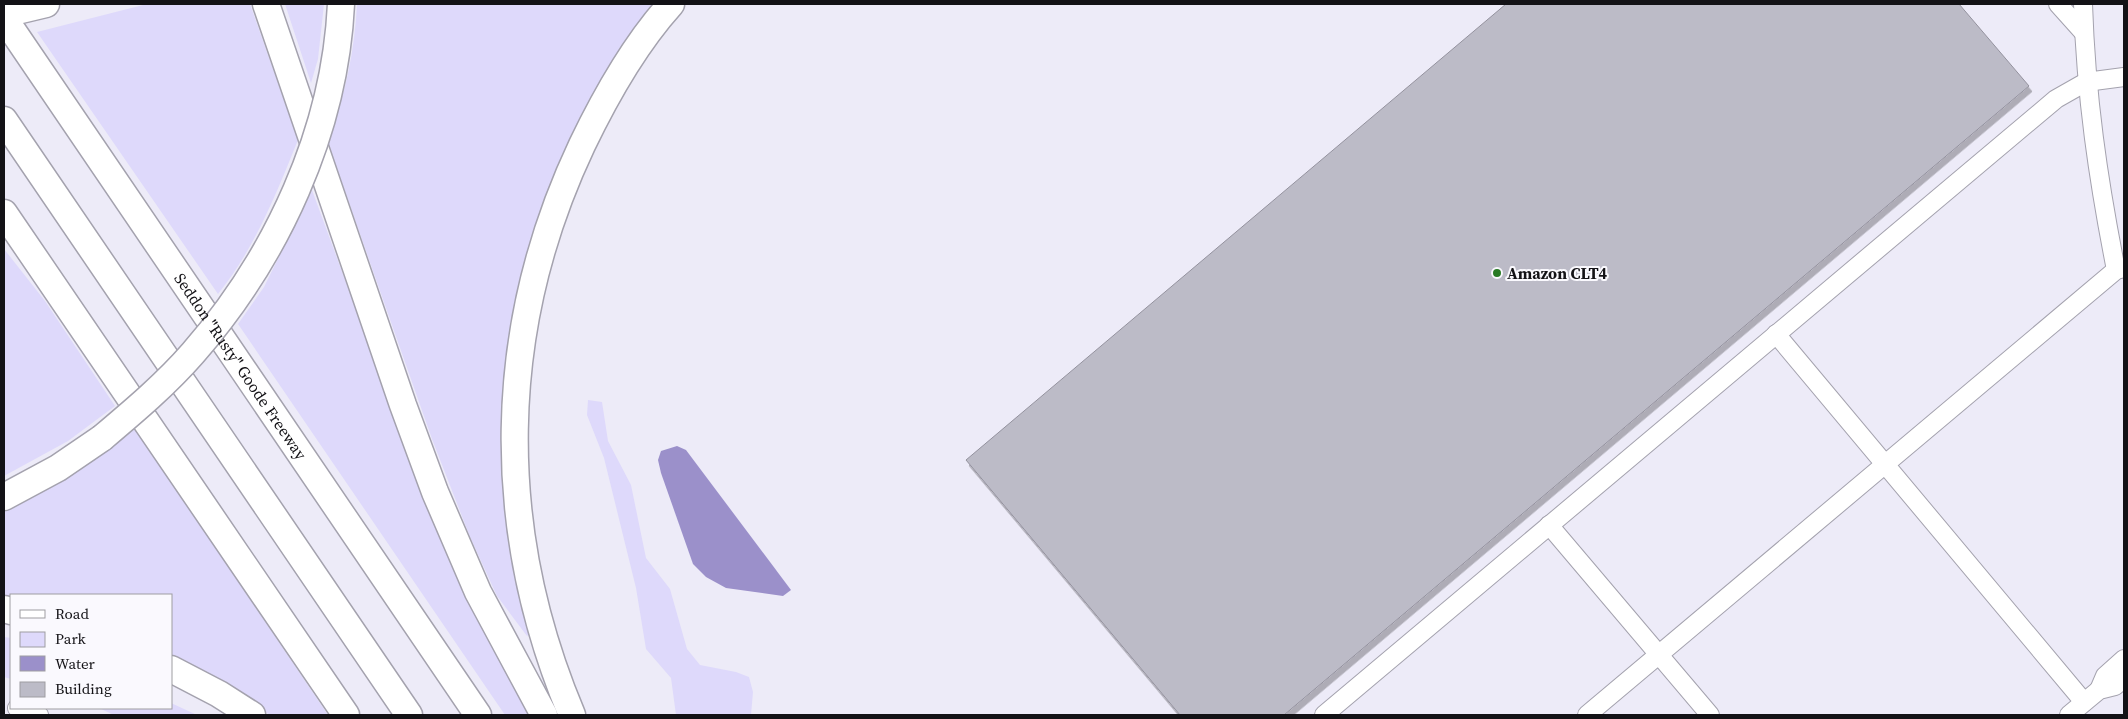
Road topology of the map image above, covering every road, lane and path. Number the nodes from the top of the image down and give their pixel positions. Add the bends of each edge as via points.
1 (46, 4) edge
2 (266, 4) edge
3 (341, 4) edge
4 (671, 4) edge
5 (2058, 4) edge
6 (2082, 4) edge
7 (4, 14) edge
8 (4, 18) edge
9 (2084, 33) junction
10 (2124, 77) edge
11 (2086, 82) junction
12 (4, 120) edge
13 (4, 213) edge
14 (2120, 269) edge
15 (1776, 334) junction
16 (1885, 464) junction
17 (4, 497) edge
18 (1549, 525) junction
19 (1658, 655) junction
20 (2124, 659) edge
21 (172, 670) edge
22 (2124, 678) edge
23 (2100, 690) junction
24 (2084, 702) junction
25 (20, 709) edge
26 (39, 715) edge
27 (252, 715) edge
28 (346, 715) edge
29 (409, 715) edge
30 (478, 715) edge
31 (544, 715) edge
32 (572, 715) edge
33 (1324, 715) edge
34 (1587, 715) edge
35 (1710, 715) edge
36 (2069, 715) edge

1 - 7 highway
2 - 31 highway via 435,492 478,592
3 - 17 highway, bridge via 339,41 328,94 298,186 246,282 194,352 161,387 102,438 58,468
4 - 32 highway via 611,88 568,175 540,253 519,346 513,441 521,537 541,629
5 - 9 street
6 - 9 street
8 - 30 highway, Seddon "Rusty" Goode Freeway
9 - 11 street
10 - 11 street
11 - 14 street via 2099,183
11 - 15 street via 2056,99
12 - 29 highway
13 - 28 highway
14 - 16 street
15 - 16 street
15 - 18 street
16 - 19 street
16 - 24 street
18 - 19 street
18 - 33 street
19 - 34 street
19 - 35 street
20 - 23 street via 2105,676
21 - 27 highway
22 - 23 street via 2115,686
23 - 24 street
24 - 36 street
25 - 26 street

